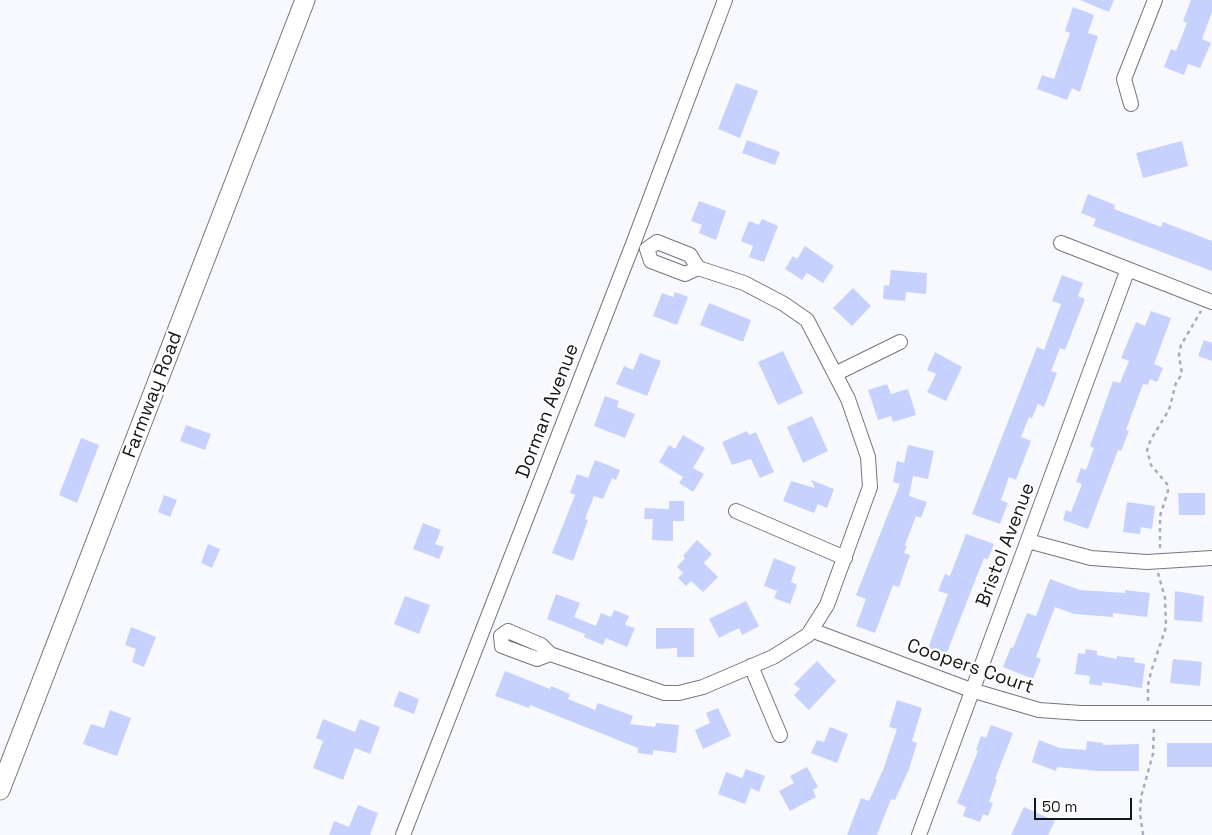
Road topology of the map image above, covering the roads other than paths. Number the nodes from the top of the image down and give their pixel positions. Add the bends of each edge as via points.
1 (305, 0) edge
2 (725, 0) edge
3 (1155, 0) edge
4 (1131, 104) dead end
5 (1061, 243) dead end
6 (640, 247) junction
7 (698, 268) junction
8 (1128, 269) junction
9 (1212, 302) edge
10 (900, 342) dead end
11 (835, 374) junction
12 (736, 511) dead end
13 (1028, 541) junction
14 (844, 558) junction
15 (1212, 558) edge
16 (483, 628) junction
17 (811, 630) junction
18 (751, 666) junction
19 (971, 690) junction
20 (1212, 713) edge
21 (780, 735) dead end
22 (0, 790) edge
23 (403, 835) edge
24 (919, 835) edge

1 - 22 main road, Farmway Road
2 - 6 street, Dorman Avenue
3 - 4 street via 1124,79
5 - 8 street
6 - 7 street via 657,242 690,255
6 - 7 street via 651,261 685,274
6 - 16 street, Dorman Avenue
7 - 11 street via 744,283 807,320
8 - 9 street
8 - 13 street, Bristol Avenue
10 - 11 street
11 - 14 street via 848,399 868,457 870,487
12 - 14 street
13 - 15 street via 1091,558 1147,562
13 - 19 street, Bristol Avenue
14 - 17 street via 827,605
16 - 18 street via 501,636 502,646 537,658 550,654 664,693 703,687
16 - 23 street, Dorman Avenue
17 - 18 street via 772,657
17 - 19 street, Coopers Court
18 - 21 street
19 - 20 street, Coopers Court via 1038,710
19 - 24 street, Bristol Avenue

